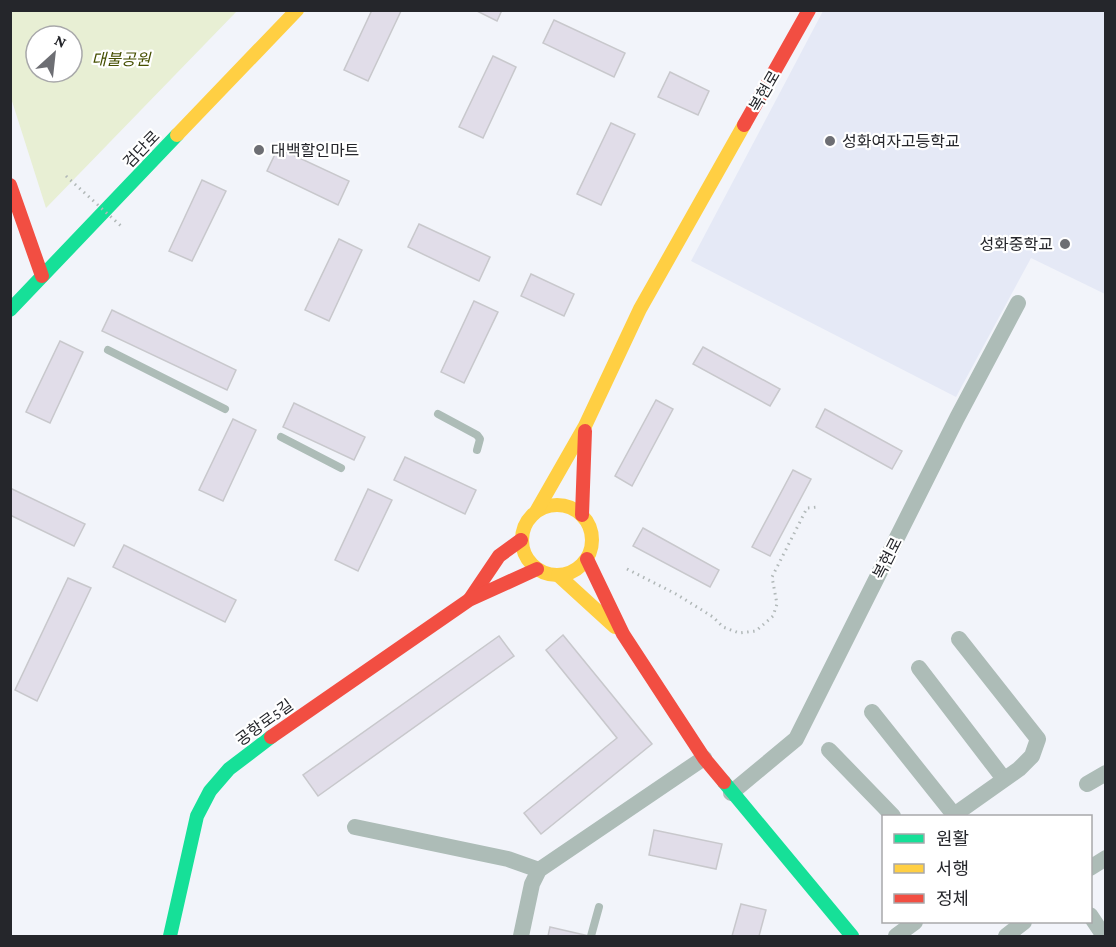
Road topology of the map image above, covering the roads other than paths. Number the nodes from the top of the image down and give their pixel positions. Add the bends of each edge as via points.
1 (297, 10) edge
2 (809, 10) edge
3 (10, 185) edge
4 (17, 226) edge
5 (42, 276) junction
6 (1018, 303) dead end
7 (10, 310) edge
8 (108, 350) dead end
9 (225, 409) dead end
10 (438, 414) dead end
11 (585, 426) junction
12 (281, 437) dead end
13 (477, 450) dead end
14 (341, 468) dead end
15 (537, 510) junction
16 (582, 515) junction
17 (521, 540) junction
18 (587, 559) junction
19 (537, 569) junction
20 (558, 575) junction
21 (469, 600) junction
22 (623, 634) junction
23 (959, 639) dead end
24 (919, 668) dead end
25 (872, 712) dead end
26 (828, 750) dead end
27 (704, 758) junction
28 (1106, 773) edge
29 (1004, 779) junction
30 (1087, 784) dead end
31 (731, 793) junction
32 (892, 815) edge
33 (952, 815) edge
34 (355, 827) dead end
35 (1106, 858) edge
36 (1092, 867) edge
37 (539, 870) junction
38 (599, 907) dead end
39 (1092, 918) edge
40 (912, 923) edge
41 (1022, 923) edge
42 (170, 936) edge
43 (521, 936) edge
44 (591, 936) edge
45 (852, 936) edge
46 (896, 936) edge
47 (1006, 936) edge
48 (1104, 936) edge

1 - 5 main road, 검단로
2 - 11 main road, 복현로 via 640,309
3 - 4 main road
4 - 5 main road
5 - 7 main road, 검단로
6 - 31 street, 복현로 via 796,739
8 - 9 lane
10 - 13 lane via 477,435
11 - 15 main road, 복현로
11 - 16 main road
12 - 14 lane
15 - 16 main road via 561,504
15 - 17 main road via 523,529
16 - 18 main road via 592,536
17 - 19 main road via 528,561
17 - 21 main road via 499,556
18 - 20 main road via 569,573
18 - 22 main road
19 - 20 main road
19 - 21 main road
20 - 22 main road
21 - 42 main road, 공항로5길 via 229,769 210,791 197,816
22 - 27 main road
23 - 29 street via 1038,739 1032,756
24 - 29 street
25 - 33 street
26 - 32 street
27 - 31 main road
27 - 37 street
28 - 30 street
29 - 33 street
31 - 45 main road
34 - 37 street via 508,859
35 - 36 street
37 - 43 street via 532,884
38 - 44 lane
39 - 48 street
40 - 46 street
41 - 47 street

